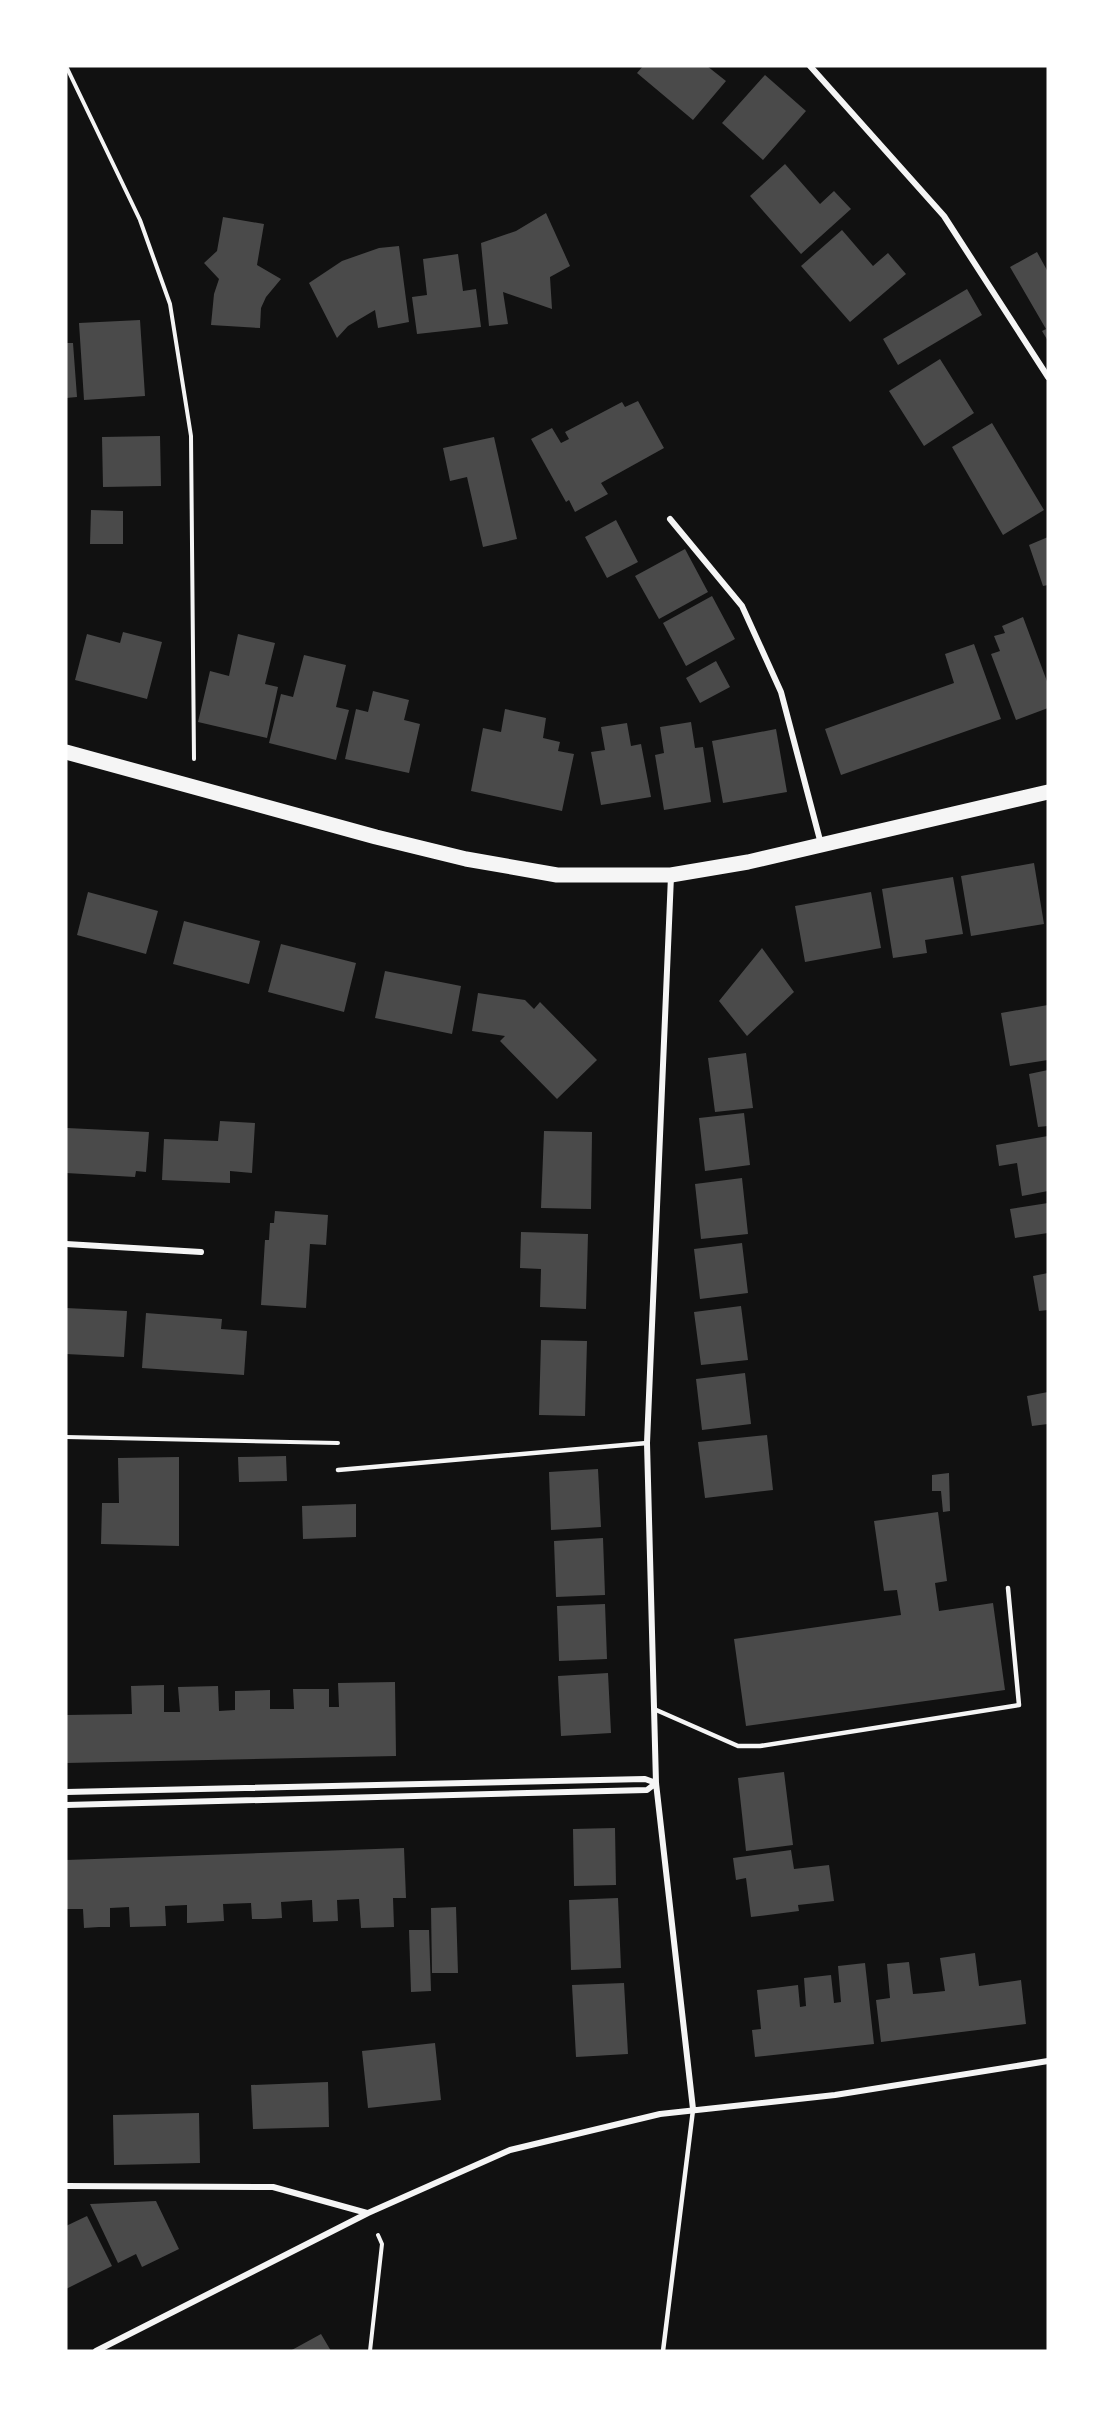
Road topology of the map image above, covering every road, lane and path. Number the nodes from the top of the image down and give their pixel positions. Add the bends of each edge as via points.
1 (66, 66) edge
2 (810, 66) edge
3 (1048, 377) edge
4 (670, 519) dead end
5 (66, 752) edge
6 (194, 789) junction
7 (1048, 792) edge
8 (821, 844) junction
9 (671, 875) junction
10 (66, 1244) edge
11 (201, 1252) dead end
12 (66, 1437) edge
13 (647, 1443) junction
14 (348, 1444) dead end
15 (338, 1470) dead end
16 (1008, 1588) dead end
17 (654, 1709) junction
18 (656, 1783) junction
19 (66, 1791) edge
20 (66, 1805) edge
21 (1048, 2061) edge
22 (693, 2109) junction
23 (66, 2186) edge
24 (368, 2213) junction
25 (96, 2351) edge
26 (370, 2351) edge
27 (663, 2351) edge

1 - 6 path via 140,220 170,304 191,436
2 - 3 street via 944,216
4 - 8 street via 742,606 781,692
5 - 6 main road
6 - 9 main road via 376,837 512,867 557,875
7 - 8 main road
8 - 9 main road
9 - 13 street
10 - 11 street
12 - 14 path
13 - 15 lane
13 - 17 street
16 - 17 lane via 1019,1705 760,1746 738,1746
17 - 18 street
18 - 19 street via 645,1779
18 - 20 street via 647,1790
18 - 22 street
21 - 22 street via 835,2095
22 - 24 street via 510,2150
22 - 27 lane
23 - 24 street via 273,2187
24 - 25 street
24 - 26 path via 382,2244

